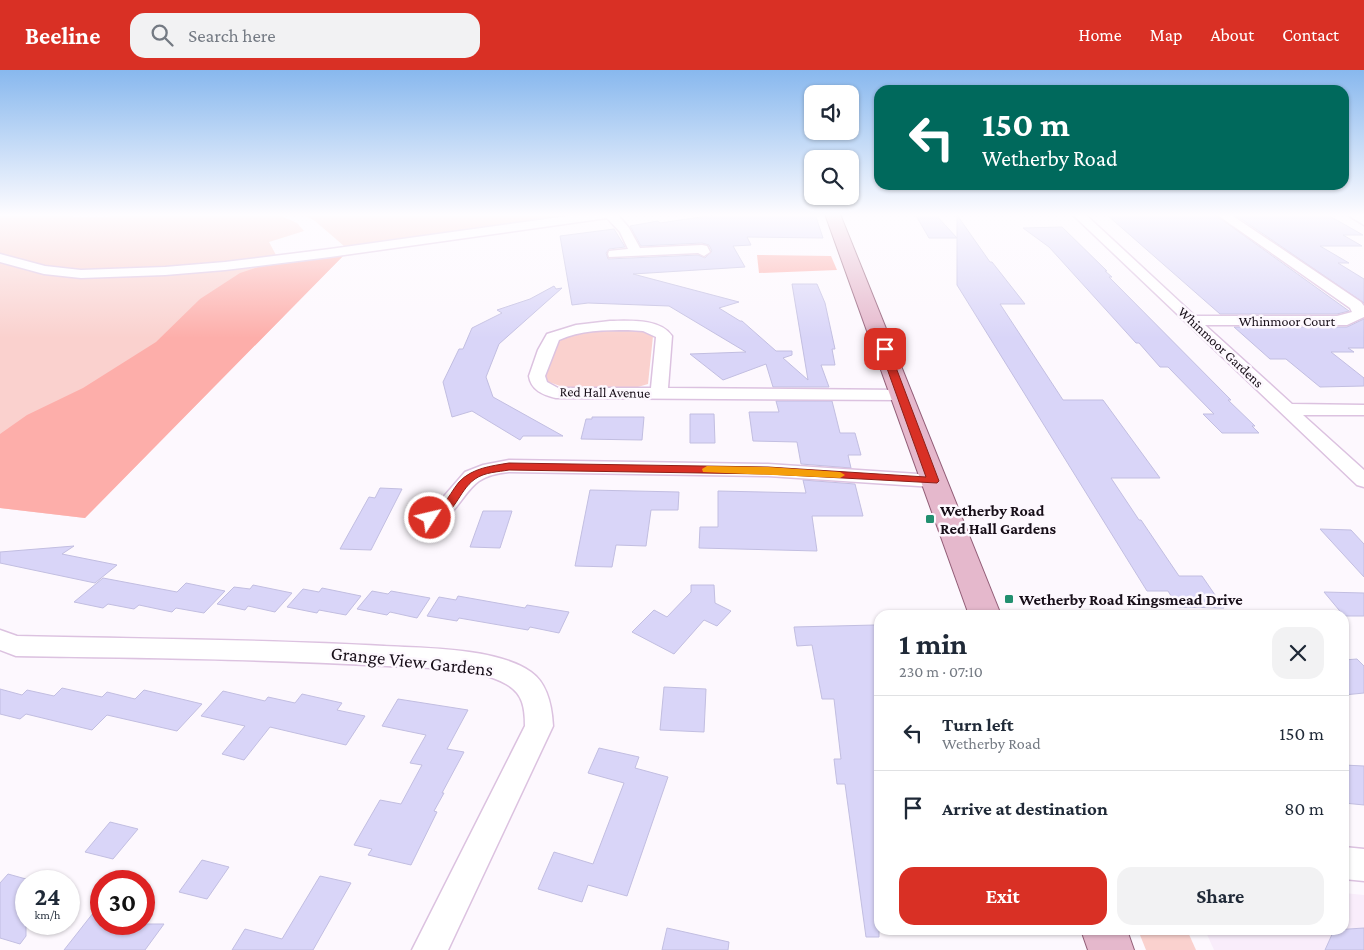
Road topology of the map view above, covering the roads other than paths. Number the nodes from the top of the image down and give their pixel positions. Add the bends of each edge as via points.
1 (313, 255) edge
2 (848, 255) edge
3 (1122, 255) edge
4 (1283, 255) edge
5 (0, 258) edge
6 (1192, 320) junction
7 (659, 393) junction
8 (903, 395) junction
9 (1288, 409) junction
10 (1364, 410) edge
11 (933, 481) junction
12 (1364, 481) edge
13 (430, 518) dead end
14 (984, 610) edge
15 (0, 640) edge
16 (1349, 864) edge
17 (1364, 865) edge
18 (1106, 935) edge
19 (430, 950) edge
20 (1111, 950) edge

1 - 5 street via 165,271 81,274 44,270
2 - 8 main road
3 - 6 street, Whinmoor Gardens
4 - 6 street, Whinmoor Court via 1356,304 1359,314 1337,321
6 - 9 street, Whinmoor Gardens
7 - 7 street, Red Hall Avenue via 556,393 541,386 537,376 550,340 562,332 579,328 642,325 657,329 664,336
7 - 8 street, Red Hall Avenue
8 - 11 main road
9 - 10 street
9 - 12 street, Whinmoor Gardens
11 - 13 street via 768,470 502,467 471,477 444,510
11 - 14 main road
15 - 19 street, Grange View Gardens via 16,646 331,652 439,660 495,668 515,675 530,688 539,705 539,726
16 - 17 street
18 - 20 main road

